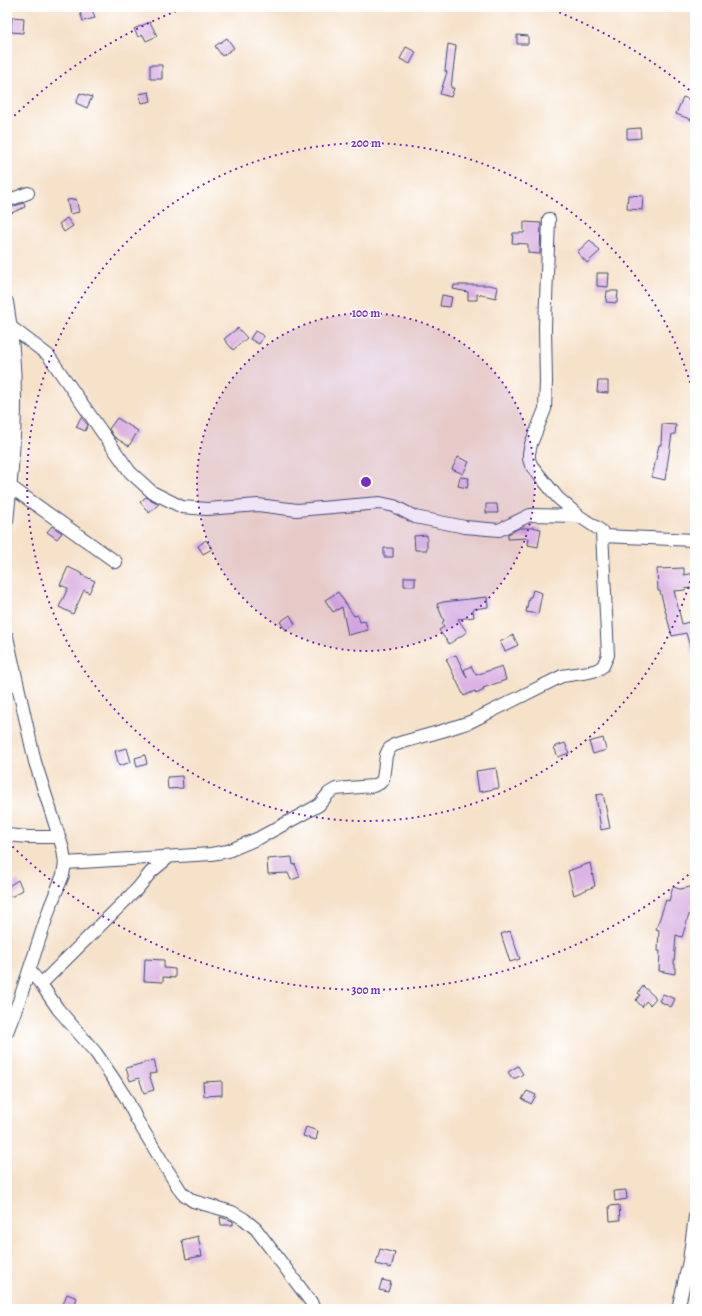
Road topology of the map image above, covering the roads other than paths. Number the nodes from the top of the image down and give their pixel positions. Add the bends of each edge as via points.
1 (28, 193) dead end
2 (7, 201) edge
3 (549, 219) dead end
4 (7, 302) edge
5 (12, 327) junction
6 (11, 487) junction
7 (579, 516) junction
8 (7, 521) edge
9 (603, 536) junction
10 (695, 540) edge
11 (116, 562) dead end
12 (7, 637) edge
13 (7, 641) edge
14 (11, 679) edge
15 (7, 835) edge
16 (59, 837) junction
17 (169, 857) junction
18 (65, 862) junction
19 (29, 970) junction
20 (42, 984) junction
21 (7, 1032) edge
22 (695, 1216) edge
23 (314, 1309) edge
24 (678, 1309) edge

1 - 2 street
3 - 7 street via 545,410 531,444 529,459 558,498
4 - 5 street
5 - 6 street via 16,416
5 - 7 street via 48,355 130,472 152,492 182,507 207,509 258,505 297,510 380,503 394,506 415,517 465,527 499,530 530,515
6 - 8 street
6 - 11 street
7 - 9 street via 600,530
9 - 10 street
9 - 17 street via 608,655 603,666 589,672 562,676 470,722 394,745 386,755 380,784 329,793 319,805 259,838 228,851
12 - 13 street
13 - 14 street
14 - 16 street
15 - 16 street
16 - 18 street
17 - 18 street
17 - 20 street via 151,872
18 - 19 street via 63,875
19 - 20 street
19 - 21 street
20 - 23 street via 58,1009 96,1053 113,1078 182,1193 193,1201 232,1212 256,1229
22 - 24 street via 688,1266

